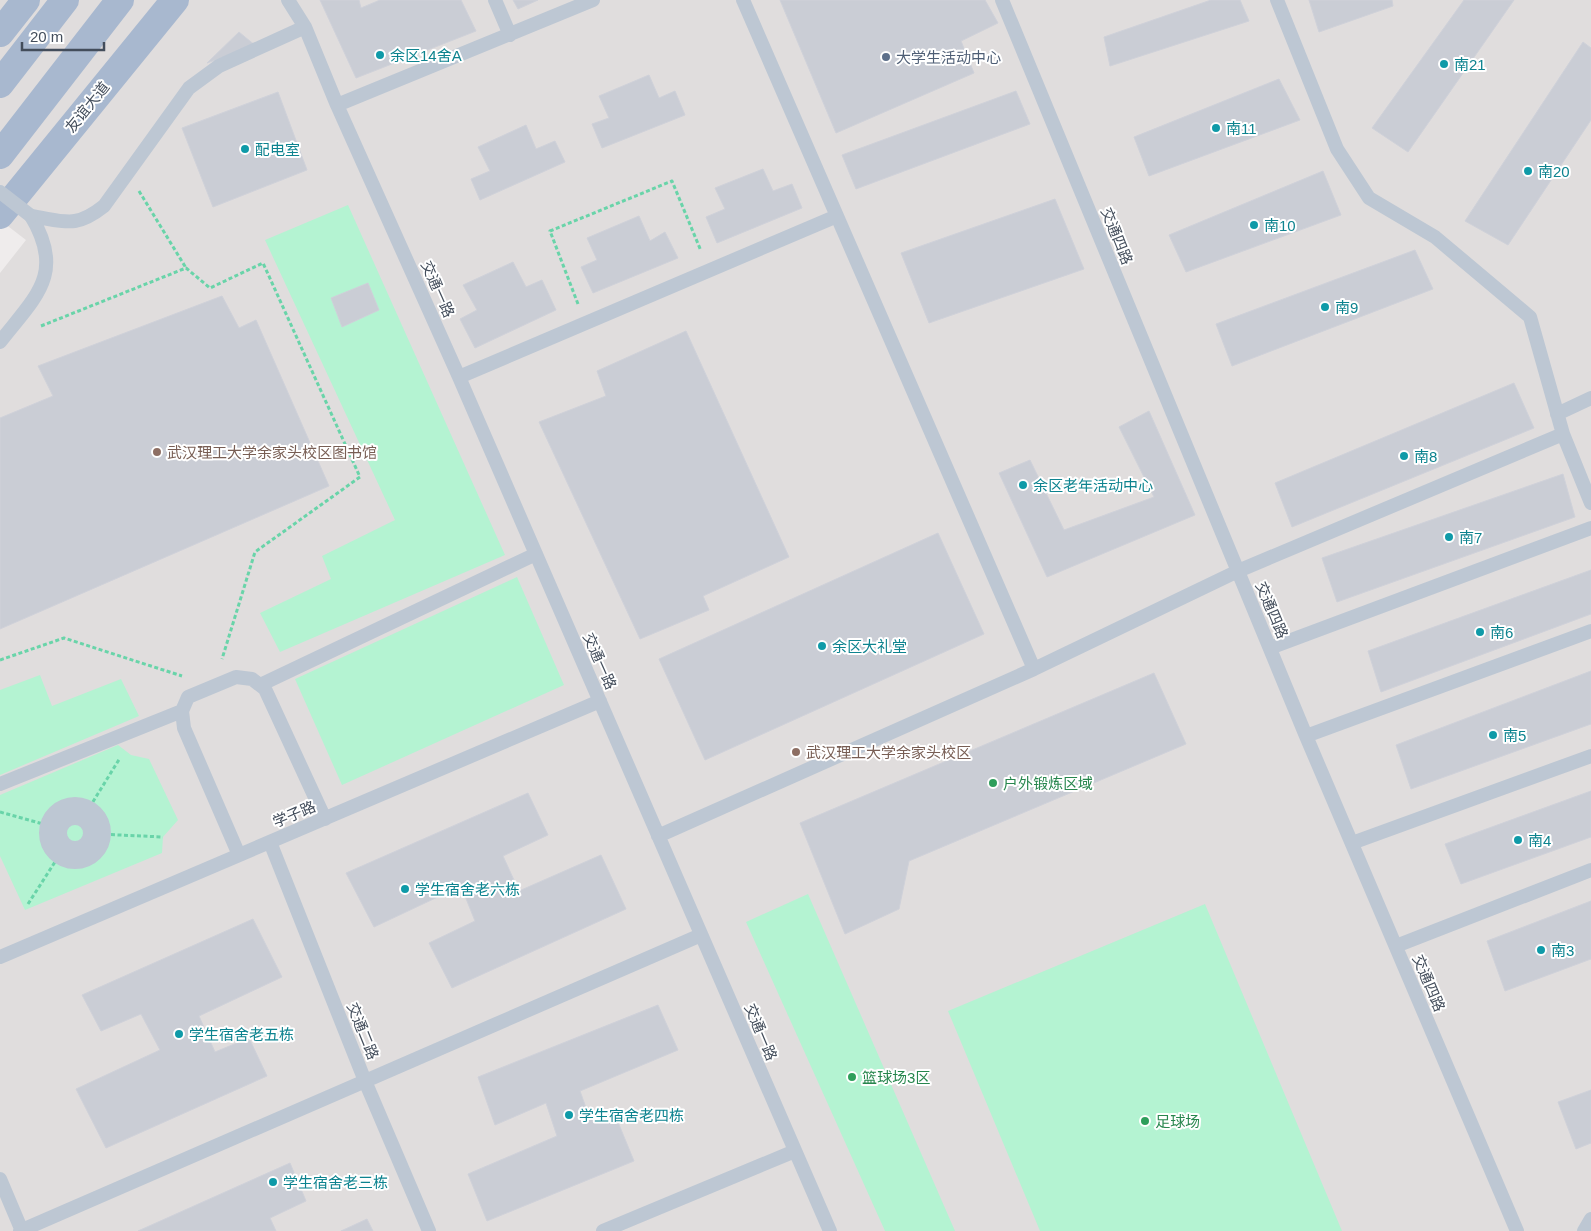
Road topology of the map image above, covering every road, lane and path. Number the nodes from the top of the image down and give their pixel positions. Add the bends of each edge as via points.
1 (26, 0) edge
2 (65, 0) edge
3 (120, 0) edge
4 (175, 0) edge
5 (288, 0) edge
6 (495, 0) edge
7 (593, 0) edge
8 (744, 0) edge
9 (1002, 0) edge
10 (1277, 0) edge
11 (305, 28) junction
12 (0, 33) edge
13 (510, 35) junction
14 (0, 84) edge
15 (337, 105) junction
16 (0, 155) edge
17 (128, 173) junction
18 (0, 192) edge
19 (0, 215) edge
20 (31, 216) junction
21 (837, 216) junction
22 (186, 268) junction
23 (708, 271) junction
24 (585, 324) junction
25 (34, 332) dead end
26 (2, 339) edge
27 (459, 377) junction
28 (1591, 398) edge
29 (1557, 414) junction
30 (1563, 434) junction
31 (1591, 503) edge
32 (1591, 528) edge
33 (536, 554) junction
34 (1238, 571) junction
35 (1591, 631) edge
36 (1270, 648) junction
37 (0, 660) edge
38 (1034, 668) junction
39 (260, 684) junction
40 (213, 686) junction
41 (600, 701) junction
42 (182, 711) junction
43 (130, 732) junction
44 (1306, 736) junction
45 (1591, 756) edge
46 (0, 784) edge
47 (0, 812) edge
48 (325, 819) junction
49 (92, 824) junction
50 (658, 836) junction
51 (163, 837) dead end
52 (58, 839) junction
53 (270, 842) junction
54 (1352, 843) junction
55 (239, 855) junction
56 (1591, 870) edge
57 (28, 904) dead end
58 (701, 935) junction
59 (1396, 946) junction
60 (0, 957) edge
61 (365, 1081) junction
62 (795, 1151) junction
63 (0, 1179) edge
64 (1591, 1219) edge
65 (21, 1231) edge
66 (429, 1231) edge
67 (603, 1231) edge
68 (830, 1231) edge
69 (1517, 1231) edge
70 (1584, 1231) edge

1 - 12 main road
2 - 14 main road
3 - 16 main road
4 - 19 main road, 友谊大道
5 - 11 lane, 交通一路
6 - 13 lane
7 - 13 lane
8 - 21 lane
9 - 34 lane, 交通四路
10 - 29 lane via 1336,149 1369,198 1435,237 1530,317
11 - 15 lane, 交通一路
11 - 17 lane via 219,66 189,88
13 - 15 lane
15 - 27 lane, 交通一路
17 - 20 lane via 104,206 84,220 59,222
17 - 22 path
18 - 20 lane, bridge
20 - 26 lane via 42,234 47,271 38,292
21 - 23 lane
21 - 38 lane
22 - 25 path via 41,325
22 - 40 path via 210,288 263,263 360,477 255,552
23 - 24 lane
23 - 24 path via 672,181 550,231
24 - 27 lane
27 - 33 lane, 交通一路
28 - 29 lane
29 - 30 lane
30 - 31 lane
30 - 34 lane
32 - 36 lane
33 - 39 lane
33 - 41 lane, 交通一路
34 - 36 lane, 交通四路
34 - 38 lane
35 - 44 lane
36 - 44 lane, 交通四路
37 - 40 path via 64,638
38 - 50 lane
39 - 40 lane via 252,679 236,677
39 - 48 lane via 265,688
40 - 42 lane via 188,697
41 - 48 lane, 学子路
41 - 50 lane, 交通一路
42 - 43 lane
42 - 55 lane via 184,728
43 - 46 lane
43 - 49 path
44 - 54 lane, 交通四路
45 - 54 lane
47 - 52 path
48 - 53 lane, 学子路
49 - 51 path
49 - 52 street via 73,810 67,812 56,820
49 - 52 street via 93,847 82,854 68,854
50 - 58 lane, 交通一路
52 - 57 path
53 - 55 lane, 学子路
53 - 61 lane, 交通二路
54 - 59 lane, 交通四路
55 - 60 lane, 学子路
56 - 59 lane
58 - 61 lane
58 - 62 lane, 交通一路
59 - 69 lane, 交通四路
61 - 65 lane
61 - 66 lane, 交通二路
62 - 67 lane
62 - 68 lane, 交通一路
63 - 65 lane
64 - 70 lane

